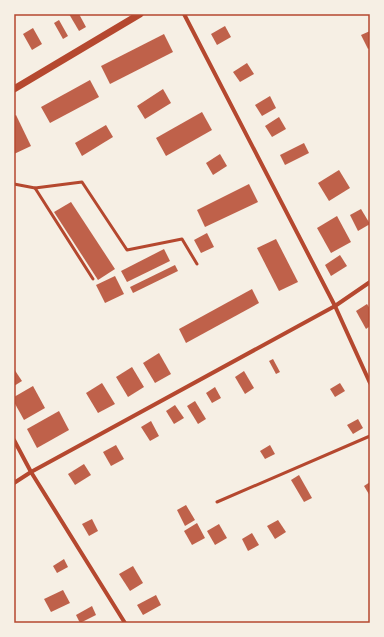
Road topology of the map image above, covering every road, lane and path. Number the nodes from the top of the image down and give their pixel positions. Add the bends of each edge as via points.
1 (140, 14) edge
2 (184, 14) edge
3 (14, 89) edge
4 (14, 184) edge
5 (35, 188) junction
6 (197, 264) dead end
7 (92, 278) dead end
8 (370, 282) edge
9 (335, 306) junction
10 (370, 383) edge
11 (370, 436) edge
12 (14, 440) edge
13 (31, 472) junction
14 (14, 483) edge
15 (218, 502) dead end
16 (125, 623) edge

1 - 3 street
2 - 9 street
4 - 5 lane
5 - 6 lane via 82,182 127,250 182,239
5 - 7 lane
8 - 9 street
9 - 10 street
9 - 13 street
11 - 15 lane
12 - 13 street
13 - 14 street
13 - 16 street

